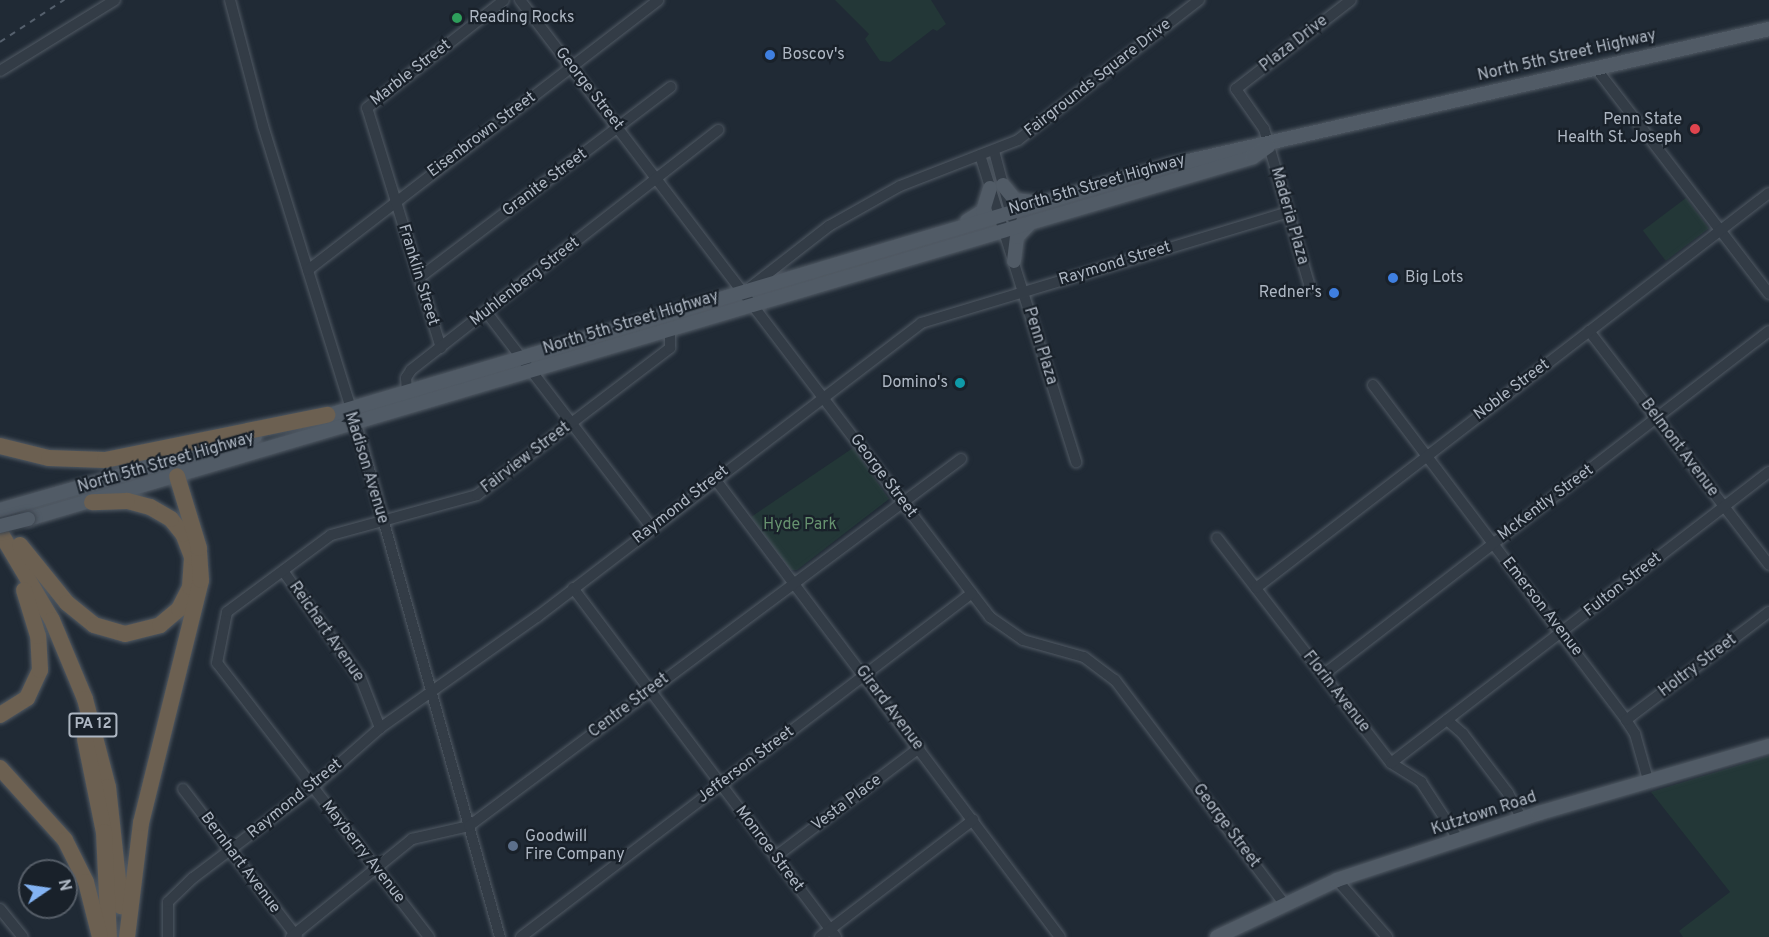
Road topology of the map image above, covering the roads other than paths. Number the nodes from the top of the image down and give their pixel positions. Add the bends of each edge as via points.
1 (115, 0) edge
2 (230, 0) edge
3 (504, 0) edge
4 (520, 0) edge
5 (658, 0) edge
6 (1198, 0) edge
7 (1351, 0) edge
8 (1769, 29) edge
9 (572, 67) junction
10 (1595, 67) junction
11 (0, 71) edge
12 (671, 87) dead end
13 (1236, 89) joint
14 (617, 126) junction
15 (718, 130) dead end
16 (1269, 146) junction
17 (994, 151) junction
18 (980, 155) junction
19 (656, 177) junction
20 (996, 186) junction
21 (1769, 193) edge
22 (395, 202) junction
23 (1043, 204) junction
24 (1288, 212) junction
25 (1004, 215) junction
26 (1032, 222) junction
27 (958, 228) junction
28 (1008, 229) junction
29 (1720, 230) junction
30 (975, 238) junction
31 (1012, 254) junction
32 (308, 270) junction
33 (419, 278) junction
34 (1310, 287) dead end
35 (745, 291) junction
36 (1024, 291) junction
37 (1769, 294) edge
38 (754, 303) junction
39 (487, 313) junction
40 (670, 328) junction
41 (1589, 331) junction
42 (1769, 331) edge
43 (441, 348) junction
44 (522, 357) junction
45 (531, 370) junction
46 (1373, 385) dead end
47 (407, 392) junction
48 (823, 396) junction
49 (327, 415) junction
50 (351, 415) junction
51 (1657, 419) junction
52 (571, 424) junction
53 (0, 446) edge
54 (1426, 456) junction
55 (961, 459) dead end
56 (1076, 462) dead end
57 (166, 463) junction
58 (1769, 472) edge
59 (177, 476) junction
60 (716, 479) junction
61 (92, 502) junction
62 (903, 502) junction
63 (1725, 507) junction
64 (0, 510) edge
65 (382, 520) junction
66 (0, 524) edge
67 (652, 528) junction
68 (0, 532) edge
69 (1217, 538) dead end
70 (1493, 543) junction
71 (0, 550) edge
72 (1769, 565) edge
73 (284, 571) junction
74 (794, 581) junction
75 (573, 588) junction
76 (1256, 588) junction
77 (24, 590) junction
78 (972, 593) junction
79 (1769, 612) edge
80 (1563, 631) junction
81 (864, 674) junction
82 (1323, 675) junction
83 (231, 682) joint
84 (649, 690) junction
85 (431, 691) junction
86 (0, 715) edge
87 (1447, 720) junction
88 (1626, 720) junction
89 (380, 728) junction
90 (1769, 746) edge
91 (919, 748) junction
92 (1391, 763) junction
93 (0, 768) edge
94 (1649, 783) junction
95 (720, 785) junction
96 (313, 787) junction
97 (183, 789) dead end
98 (1522, 819) junction
99 (974, 820) junction
100 (469, 826) junction
101 (1459, 840) junction
102 (231, 849) junction
103 (775, 857) junction
104 (376, 866) junction
105 (1337, 880) junction
106 (1283, 902) junction
107 (0, 909) edge
108 (833, 933) edge
109 (294, 936) edge
110 (23, 937) edge
111 (100, 937) edge
112 (109, 937) edge
113 (125, 937) edge
114 (168, 937) edge
115 (429, 937) edge
116 (500, 937) edge
117 (521, 937) edge
118 (820, 937) edge
119 (1060, 937) edge
120 (1217, 937) edge
121 (1387, 937) edge

1 - 11 street
2 - 32 street, Madison Avenue
3 - 22 street, Marble Street via 367,108
4 - 9 street, George Street
5 - 9 street, Eisenbrown Street
6 - 17 street, Fairgrounds Square Drive via 1022,137
7 - 13 street, Plaza Drive
8 - 10 main road, North 5th Street Highway
9 - 14 street, George Street
9 - 22 street, Eisenbrown Street
10 - 16 main road, North 5th Street Highway
10 - 29 street
12 - 14 street, Granite Street
13 - 16 street, Maderia Plaza via 1264,129
14 - 19 street, George Street
14 - 33 street, Granite Street
15 - 19 street, Muhlenberg Street
16 - 23 main road, North 5th Street Highway via 1250,144
16 - 24 street, Maderia Plaza
16 - 26 main road, North 5th Street Highway via 1253,157
17 - 18 street, Fairgrounds Square Drive
17 - 20 street
18 - 20 street
18 - 35 street, Fairgrounds Square Drive via 933,170 833,224
19 - 35 street, George Street
19 - 39 street, Muhlenberg Street
20 - 23 main road via 1015,200
20 - 25 street
20 - 27 main road via 983,211
21 - 29 street, Noble Street
22 - 32 street, Eisenbrown Street
22 - 33 street, Franklin Street
23 - 25 main road, North 5th Street Highway
24 - 34 street, Maderia Plaza
24 - 36 street, Raymond Street
25 - 27 main road, North 5th Street Highway
25 - 28 street
26 - 28 main road, North 5th Street Highway
26 - 31 main road via 1017,237
27 - 35 main road, North 5th Street Highway
28 - 30 main road, North 5th Street Highway
28 - 31 street, Penn Plaza
29 - 37 street
29 - 41 street, Noble Street
30 - 31 main road via 997,238
30 - 38 main road, North 5th Street Highway
31 - 36 street, Penn Plaza
32 - 50 street, Madison Avenue
33 - 43 street, Franklin Street
35 - 38 street, George Street
35 - 44 main road, North 5th Street Highway
36 - 48 street, Raymond Street via 928,319
36 - 56 street, Penn Plaza
38 - 40 main road, North 5th Street Highway
38 - 48 street, George Street
39 - 43 street, Muhlenberg Street
39 - 44 street
40 - 45 main road, North 5th Street Highway
40 - 52 street, Fairview Street via 670,348
41 - 51 street, Belmont Avenue
41 - 54 street, Noble Street
42 - 51 street, McKently Street
43 - 47 street, Muhlenberg Street via 408,373
44 - 45 street
44 - 47 main road, North 5th Street Highway
45 - 50 main road, North 5th Street Highway
45 - 52 street
46 - 54 street, Emerson Avenue
47 - 50 main road, North 5th Street Highway
48 - 60 street, Raymond Street
48 - 62 street, George Street
49 - 50 main road, North 5th Street Highway
49 - 53 highway via 105,460 49,458
49 - 57 main road, North 5th Street Highway
50 - 59 main road, North 5th Street Highway
50 - 65 street, Madison Avenue
51 - 63 street, Belmont Avenue
51 - 70 street, McKently Street
52 - 65 street, Fairview Street via 472,498
52 - 67 street
54 - 70 street, Emerson Avenue
54 - 76 street, Noble Street
55 - 62 street, Centre Street
57 - 59 main road
57 - 64 main road, North 5th Street Highway
58 - 63 street, Fulton Street
59 - 61 main road, North 5th Street Highway
59 - 113 highway via 199,548 201,580 141,823
60 - 67 street, Raymond Street
60 - 74 street, Girard Avenue
61 - 66 main road, North 5th Street Highway, bridge
61 - 66 highway via 127,501 150,507 171,519 186,539 193,569 188,593 175,614 155,628 118,633 88,621 60,596
62 - 74 street, Centre Street
62 - 78 street, George Street
63 - 72 street, Belmont Avenue
63 - 80 street, Fulton Street
65 - 73 street, Fairview Street via 331,534
65 - 85 street, Madison Avenue
67 - 75 street, Raymond Street
68 - 113 highway, PA 12 via 52,620 85,699 112,809
69 - 76 street, Florin Avenue
70 - 80 street, Emerson Avenue
70 - 82 street, McKently Street
71 - 77 highway, PA 12
73 - 83 street, Fairview Street via 227,612 216,663
73 - 89 street, Reichart Avenue via 361,679
74 - 81 street, Girard Avenue
74 - 84 street, Centre Street
75 - 84 street, Monroe Street
75 - 85 street, Raymond Street
76 - 82 street, Florin Avenue
77 - 86 highway via 38,636 40,670 27,698
77 - 112 highway, PA 12 via 60,663 87,746 104,832
78 - 81 street, Jefferson Street
78 - 106 street, George Street via 990,617 1012,635 1074,652 1115,680
79 - 88 street, Holtry Street
80 - 87 street, Fulton Street
80 - 88 street, Emerson Avenue
81 - 91 street, Girard Avenue
81 - 95 street, Jefferson Street
82 - 92 street, Florin Avenue
83 - 96 street, Mayberry Avenue
84 - 95 street, Monroe Street
84 - 100 street, Centre Street
85 - 89 street, Raymond Street
85 - 100 street, Madison Avenue
87 - 92 street, Fulton Street
87 - 98 street via 1503,785
88 - 94 street, Emerson Avenue via 1635,734
89 - 96 street, Raymond Street
90 - 94 main road, Kutztown Road
91 - 99 street, Girard Avenue
91 - 103 street, Vesta Place
92 - 101 street, Florin Avenue via 1421,782
93 - 111 highway via 44,812 71,849 88,887
94 - 98 main road, Kutztown Road
95 - 103 street, Monroe Street
95 - 117 street, Jefferson Street
96 - 102 street, Raymond Street
96 - 104 street, Mayberry Avenue
97 - 102 street, Bernhart Avenue
98 - 101 main road, Kutztown Road
99 - 108 street
99 - 119 street, Girard Avenue
100 - 104 street, Centre Street via 412,839
100 - 116 street, Madison Avenue
101 - 105 main road, Kutztown Road
102 - 109 street, Bernhart Avenue
102 - 114 street, Raymond Street via 168,902
103 - 108 street, Monroe Street
104 - 109 street, Centre Street
104 - 115 street, Mayberry Avenue
105 - 106 main road, Kutztown Road
105 - 121 street
106 - 120 main road, Kutztown Road
107 - 110 street
108 - 118 street

